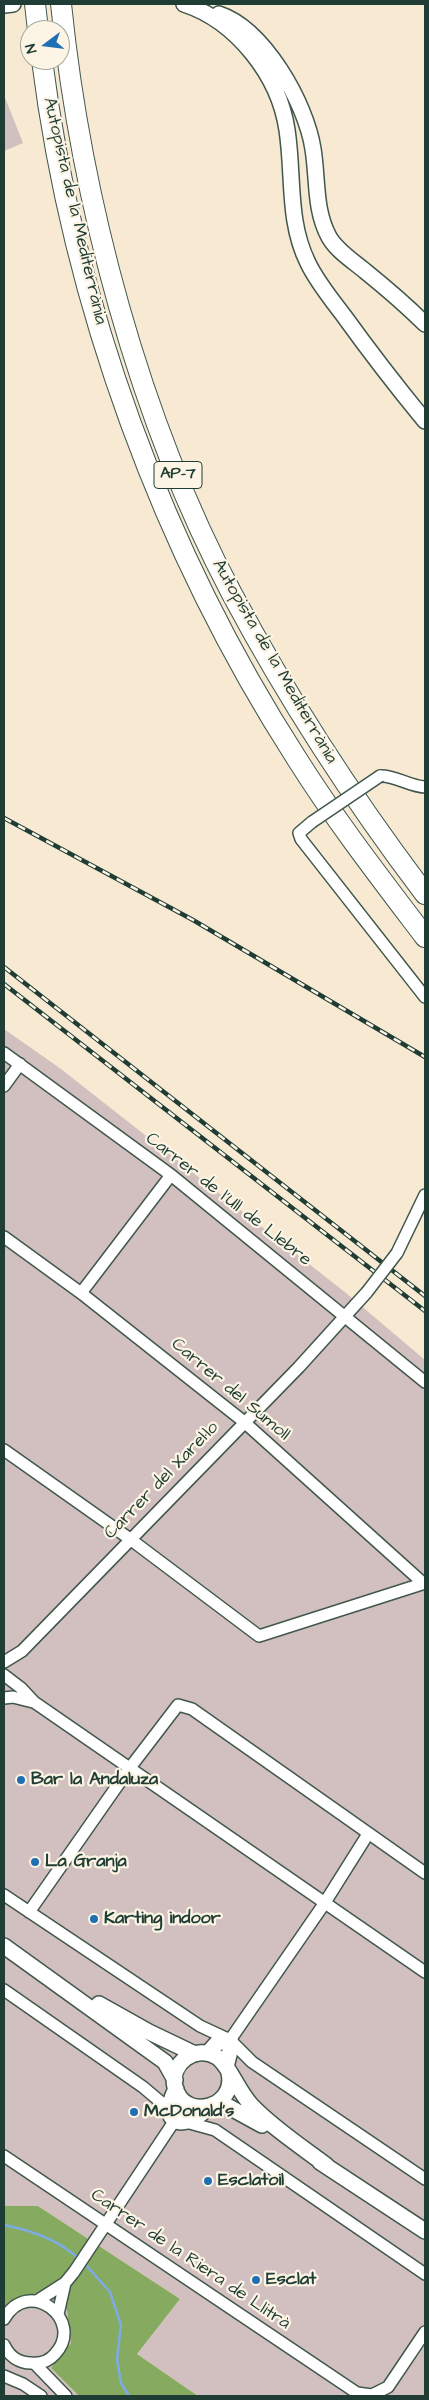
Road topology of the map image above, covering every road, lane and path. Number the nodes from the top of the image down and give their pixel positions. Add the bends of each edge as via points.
1 (13, 4) edge
2 (35, 4) edge
3 (61, 4) edge
4 (184, 4) edge
5 (4, 5) edge
6 (201, 9) junction
7 (37, 20) edge
8 (44, 70) edge
9 (425, 324) edge
10 (425, 421) edge
11 (425, 787) edge
12 (425, 894) edge
13 (425, 937) edge
14 (425, 997) edge
15 (4, 1052) edge
16 (20, 1064) junction
17 (4, 1086) edge
18 (172, 1175) junction
19 (425, 1195) edge
20 (4, 1237) edge
21 (81, 1293) junction
22 (346, 1317) junction
23 (425, 1382) edge
24 (243, 1422) junction
25 (4, 1450) edge
26 (130, 1539) junction
27 (424, 1583) edge
28 (22, 1650) junction
29 (4, 1662) edge
30 (5, 1678) edge
31 (4, 1698) edge
32 (34, 1702) junction
33 (129, 1768) junction
34 (368, 1834) junction
35 (425, 1873) edge
36 (4, 1895) edge
37 (324, 1904) junction
38 (29, 1912) junction
39 (4, 1946) edge
40 (36, 1968) junction
41 (425, 1972) edge
42 (4, 1990) edge
43 (230, 2040) junction
44 (201, 2054) junction
45 (227, 2070) junction
46 (175, 2084) junction
47 (214, 2105) junction
48 (177, 2117) junction
49 (4, 2156) edge
50 (327, 2166) junction
51 (425, 2179) edge
52 (105, 2224) junction
53 (425, 2231) edge
54 (425, 2274) edge
55 (65, 2283) junction
56 (37, 2301) junction
57 (58, 2314) junction
58 (4, 2319) edge
59 (425, 2332) edge
60 (4, 2346) edge
61 (35, 2364) junction
62 (4, 2376) edge
63 (41, 2396) edge
64 (66, 2396) edge

1 - 5 street
2 - 7 highway
3 - 12 highway, Autopista de la Mediterrània / AP-7 via 85,166 105,252 141,374 187,498 231,593 313,736 356,802
4 - 6 street
6 - 9 street via 222,15 244,28 268,51 280,68 310,132 316,197 330,240
6 - 10 street via 240,40 275,88 287,130 295,224 308,264 358,336
8 - 13 highway, Autopista de la Mediterrània / AP-7 via 88,290 116,382 161,501 221,629 296,758
11 - 14 street, bridge via 406,784 392,776 380,776 299,833
15 - 16 street, Carrer de l'Ull de Llebre
16 - 17 street
16 - 18 street, Carrer de l'Ull de Llebre
18 - 21 street
18 - 22 street, Carrer de l'Ull de Llebre
19 - 22 street, Carrer del Xarel·lo, bridge via 397,1253
20 - 21 street, Carrer del Sumoll
21 - 24 street, Carrer del Sumoll
22 - 23 street, Carrer de l'Ull de Llebre
22 - 24 street, Carrer del Xarel·lo
24 - 26 street, Carrer del Xarel·lo
24 - 27 street, Carrer del Sumoll
25 - 26 street
26 - 27 street via 259,1636
26 - 28 street, Carrer del Xarel·lo
28 - 29 street
28 - 30 street
30 - 32 street
31 - 32 street
32 - 33 street
33 - 34 street via 178,1705 192,1709
33 - 37 street
33 - 38 street
34 - 35 street
34 - 37 street
36 - 38 street
37 - 41 street
37 - 43 street
38 - 43 street via 200,2026
39 - 40 street
40 - 44 street via 149,2032
40 - 46 street via 165,2062
42 - 48 street via 143,2087
43 - 44 street via 217,2043
43 - 45 street
43 - 51 street via 252,2062
44 - 45 street via 218,2058
44 - 46 street via 180,2064
45 - 47 street via 229,2089
45 - 50 street via 254,2108
46 - 47 street via 182,2100 189,2105 197,2108
46 - 48 street via 171,2098
47 - 48 street via 200,2117
47 - 50 street via 253,2119
48 - 52 street
48 - 54 street via 215,2130
49 - 52 street, Carrer de la Riera de Llitrà
50 - 53 street
52 - 55 street
52 - 59 street, Carrer de la Riera de Llitrà via 357,2393 372,2395 388,2387
55 - 56 street
55 - 57 street
56 - 57 street via 45,2303
56 - 58 street via 18,2304
57 - 61 street via 64,2329 61,2345 51,2358
60 - 61 street via 17,2360
61 - 64 street
62 - 63 street

